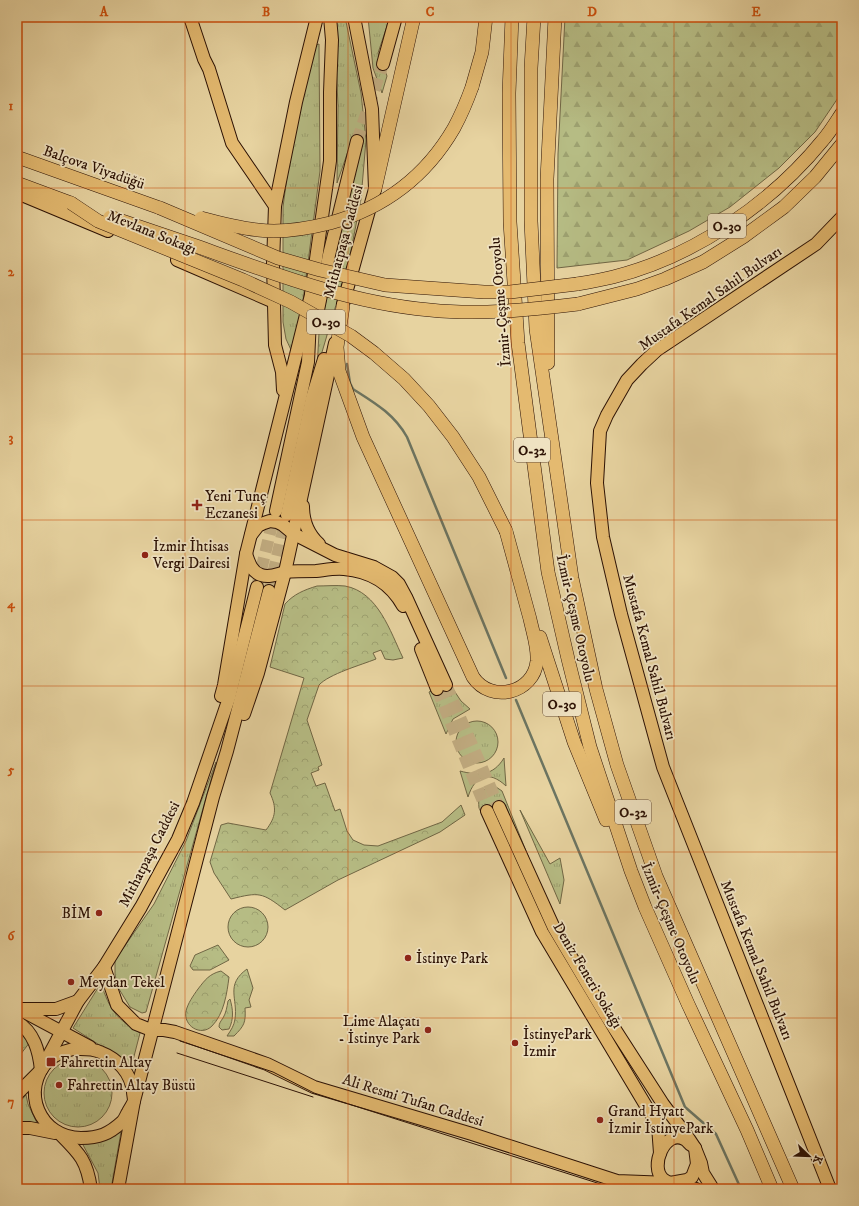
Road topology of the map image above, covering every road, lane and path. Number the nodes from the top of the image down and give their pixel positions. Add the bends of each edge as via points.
1 (190, 17) edge
2 (317, 17) edge
3 (322, 17) edge
4 (330, 17) edge
5 (396, 17) edge
6 (414, 17) edge
7 (486, 17) edge
8 (512, 17) edge
9 (534, 17) edge
10 (555, 17) edge
11 (355, 19) edge
12 (382, 64) tunnel mouth
13 (330, 92) junction
14 (842, 113) edge
15 (357, 141) tunnel mouth
16 (842, 144) edge
17 (17, 157) edge
18 (17, 183) edge
19 (375, 189) junction
20 (17, 194) edge
21 (71, 203) junction
22 (275, 206) junction
23 (160, 208) junction
24 (842, 217) edge
25 (311, 295) junction
26 (274, 302) junction
27 (342, 306) junction
28 (308, 362) junction
29 (284, 399) junction
30 (548, 412) junction
31 (303, 492) junction
32 (506, 531) junction
33 (294, 534) junction
34 (250, 535) junction
35 (246, 554) junction
36 (335, 555) junction
37 (285, 572) junction
38 (257, 588) tunnel mouth
39 (269, 591) tunnel mouth
40 (193, 803) junction
41 (197, 855) junction
42 (631, 871) junction
43 (104, 967) junction
44 (78, 1001) junction
45 (18, 1009) edge
46 (17, 1022) edge
47 (151, 1030) junction
48 (61, 1032) junction
49 (100, 1051) junction
50 (41, 1070) junction
51 (17, 1094) edge
52 (134, 1101) junction
53 (17, 1128) edge
54 (60, 1134) junction
55 (695, 1148) junction
56 (660, 1153) junction
57 (670, 1183) junction
58 (91, 1189) edge
59 (118, 1189) edge
60 (696, 1189) edge
61 (713, 1189) edge
62 (772, 1189) edge
63 (793, 1189) edge
64 (830, 1189) edge

1 - 22 main road via 232,143
2 - 22 main road via 296,102
3 - 13 main road
4 - 13 main road, Mithatpaşa Caddesi
5 - 12 main road
6 - 19 highway
7 - 23 highway, bridge via 482,52 472,87 455,127 430,162 400,191 382,202 340,220 292,230 259,230 222,224
8 - 42 highway, İzmir-Çeşme Otoyolu / O-32 via 509,93 510,222 518,343 536,488 548,572 568,660 590,747
9 - 30 highway, İzmir-Çeşme Otoyolu / O-32 via 531,68 531,221 536,329
10 - 30 highway via 547,179
11 - 19 main road, Mithatpaşa Caddesi via 372,110
13 - 25 main road, Mithatpaşa Caddesi via 330,161
14 - 23 highway, O-30, bridge via 800,166 770,195 735,221 694,246 650,265 613,277 577,284 510,292 385,284 278,258
15 - 28 main road via 329,255
16 - 21 highway, O-30, bridge via 815,177 784,207 703,262 637,290 578,304 527,309 450,312 383,303 335,293
17 - 23 highway, Balçova Viyadüğü
18 - 21 highway, O-30
19 - 27 main road, Mithatpaşa Caddesi
20 - 26 main road, Mevlana Sokağı
21 - 32 highway, O-30, bridge via 98,221 292,302 351,336 374,353 404,379 453,437 479,477
22 - 26 main road
24 - 64 main road, Mustafa Kemal Sahil Bulvarı via 816,244 657,350 627,380 600,431 597,483 603,537 663,767
25 - 28 main road, Mithatpaşa Caddesi
25 - 29 main road
26 - 29 main road via 275,345 282,372
27 - 28 main road, Mithatpaşa Caddesi via 312,398 281,513
27 - 31 main road
27 - 32 highway via 337,347 339,371 363,437 473,678 485,688 500,693 523,686 532,676 537,662 535,640
29 - 34 main road
30 - 63 highway, İzmir-Çeşme Otoyolu / O-32 via 572,578 596,689 617,765 656,876
31 - 33 main road
31 - 36 main road via 303,517 309,532 318,543
32 - 42 highway, O-30 via 574,742
33 - 34 main road via 283,525 270,522 258,526
33 - 36 main road
33 - 37 main road
34 - 35 main road
35 - 37 main road via 251,567 262,575
35 - 40 main road via 224,685
36 - 37 main road via 374,567 399,584 441,687 406,610 384,582 360,572 344,569
37 - 41 main road via 258,673 219,796
38 - 40 main road, Mithatpaşa Caddesi via 229,698
39 - 41 main road
40 - 43 main road, Mithatpaşa Caddesi via 159,876
41 - 47 main road
42 - 62 highway, İzmir-Çeşme Otoyolu / O-32
43 - 44 main road, Mithatpaşa Caddesi
43 - 47 main road via 116,1005 136,1024
44 - 45 main road via 56,1009
44 - 48 main road, Mithatpaşa Caddesi
45 - 48 main road
46 - 50 main road via 30,1034 39,1053
47 - 52 main road
47 - 57 main road, Ali Resmi Tufan Caddesi via 175,1032 268,1064 314,1086 617,1182
48 - 49 main road
48 - 50 main road, Mithatpaşa Caddesi
49 - 50 main road via 74,1049 61,1052
49 - 52 main road via 128,1073
50 - 51 main road
50 - 54 main road via 36,1083 35,1097 39,1112 48,1125
52 - 54 main road via 123,1121 109,1133 96,1138 73,1138
52 - 59 main road
53 - 54 main road
54 - 58 main road via 76,1150 85,1164 89,1172
55 - 56 main road via 684,1139 672,1138
55 - 56 main road, Deniz Feneri Sokağı via 663,1104 607,1017 554,928 493,809 542,932 658,1126
55 - 57 main road via 697,1164 692,1177 683,1182
55 - 61 main road, Deniz Feneri Sokağı via 703,1173
56 - 57 main road, Deniz Feneri Sokağı via 660,1175
57 - 60 main road

